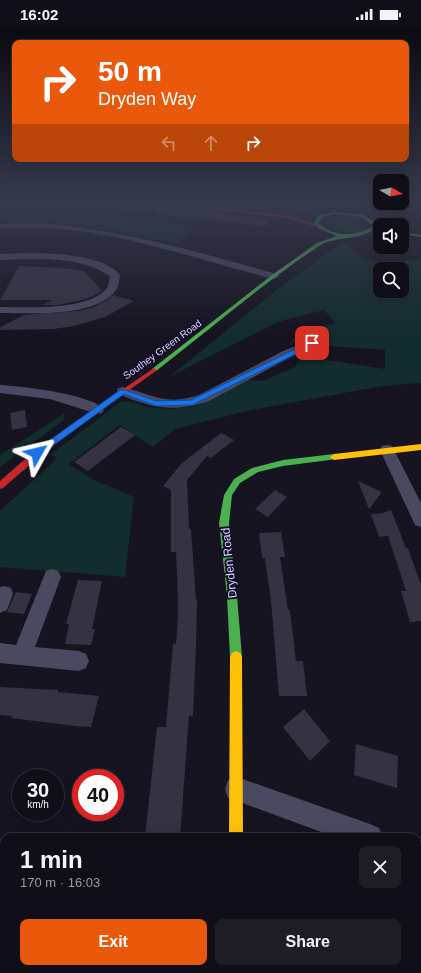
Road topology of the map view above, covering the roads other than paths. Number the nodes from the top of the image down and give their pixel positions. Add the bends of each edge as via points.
1 (159, 245) edge
2 (317, 245) edge
3 (0, 257) edge
4 (274, 276) junction
5 (0, 310) edge
6 (312, 343) dead end
7 (0, 389) edge
8 (123, 391) junction
9 (97, 410) junction
10 (421, 448) edge
11 (387, 450) junction
12 (0, 486) edge
13 (421, 520) edge
14 (52, 577) dead end
15 (0, 653) edge
16 (22, 655) junction
17 (79, 660) dead end
18 (237, 789) junction
19 (236, 833) edge
20 (359, 833) edge

1 - 4 street
2 - 4 street, Southey Green Road
3 - 5 street via 89,262 115,275 113,286 107,293 86,304 74,307
4 - 8 street, Southey Green Road via 163,364
6 - 8 street via 192,402 156,404
7 - 9 street via 51,394
8 - 9 street, Southey Green Road
9 - 12 street, Southey Green Road via 30,458
10 - 11 street, Dryden Road
11 - 13 street
11 - 18 street, Dryden Road via 262,467 232,487 224,516 235,615
14 - 16 street
15 - 16 street
16 - 17 street
18 - 19 street, Dryden Road
18 - 20 street

